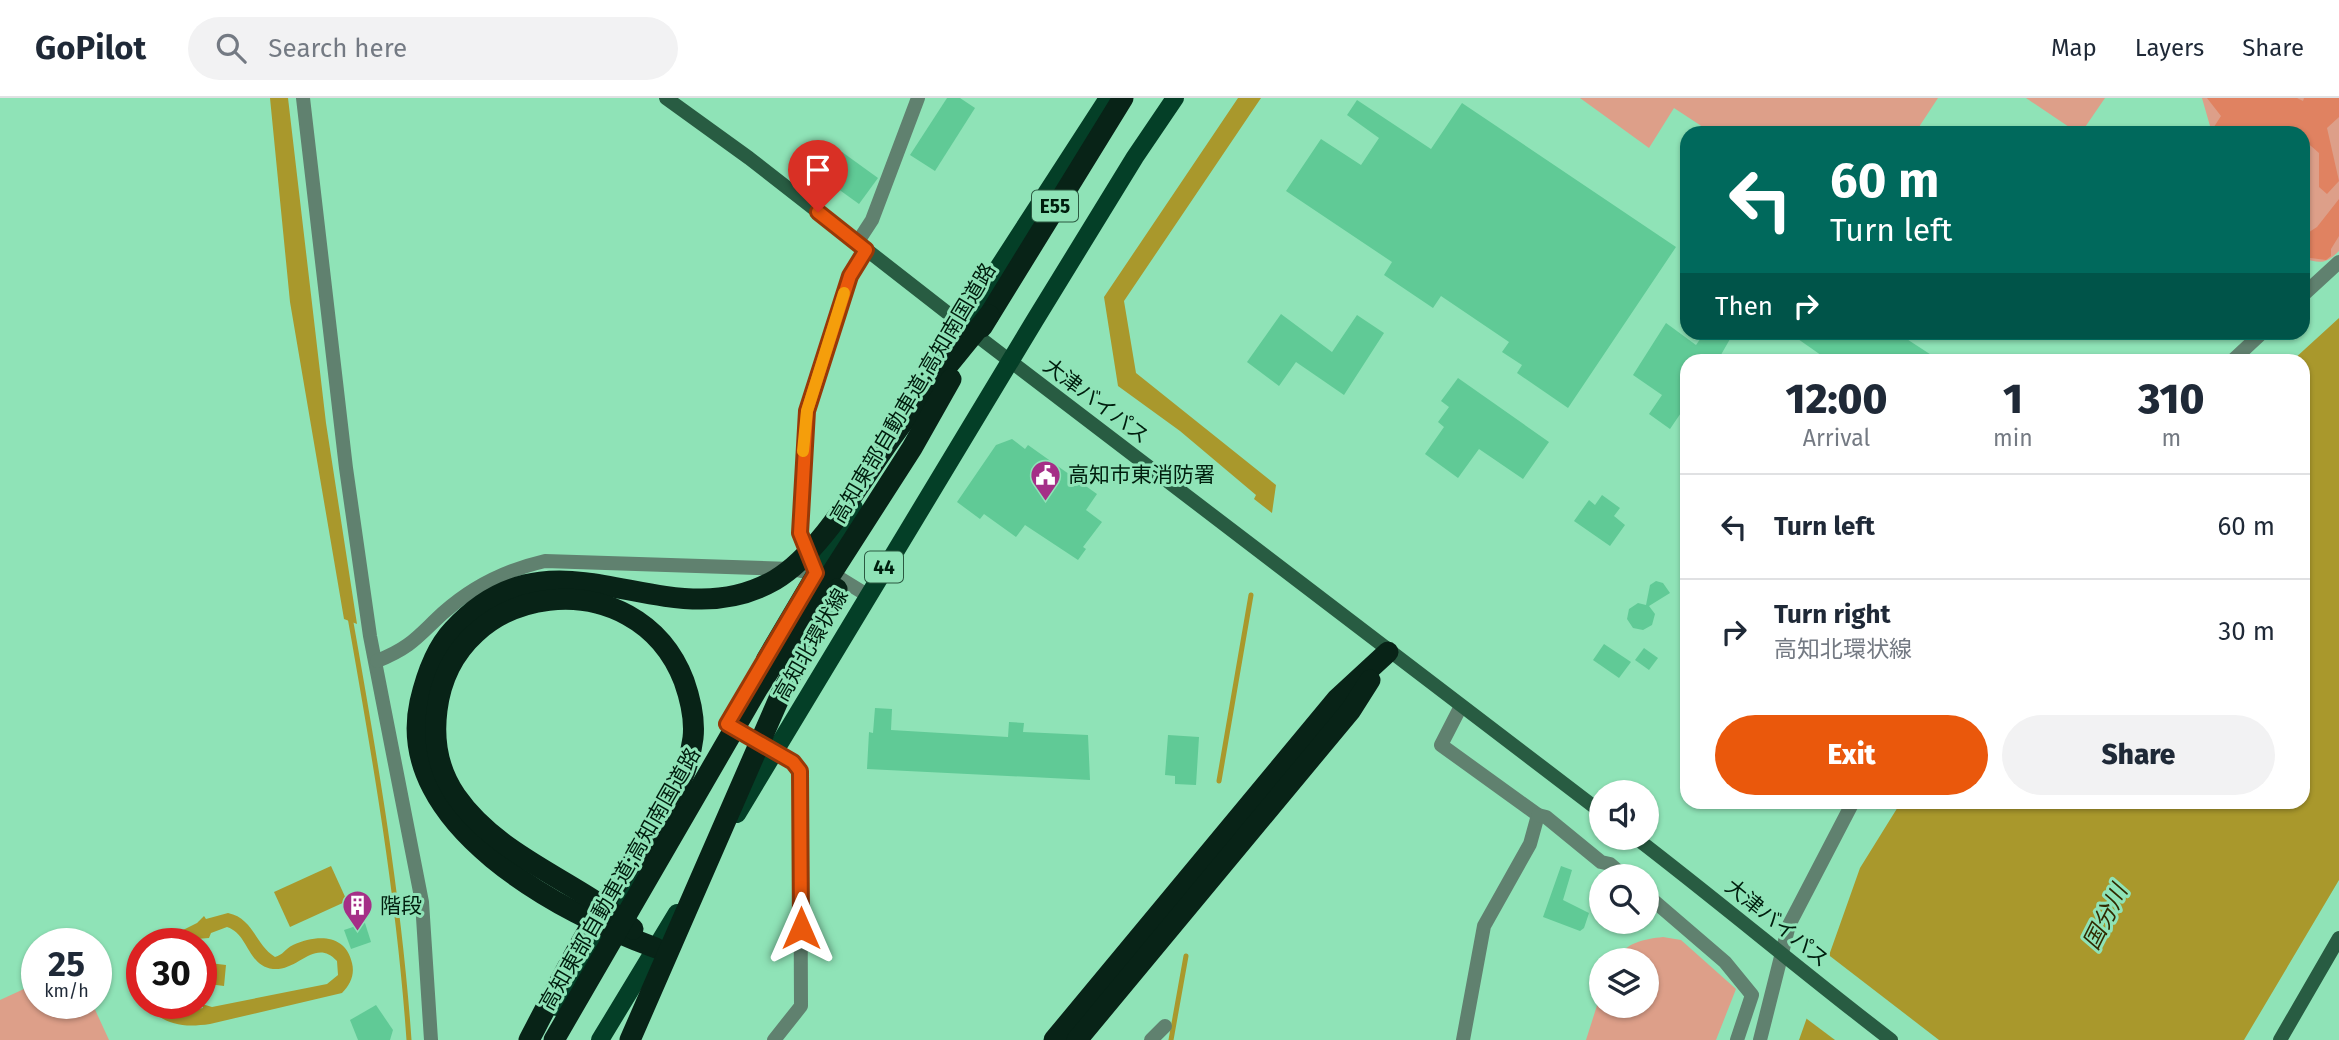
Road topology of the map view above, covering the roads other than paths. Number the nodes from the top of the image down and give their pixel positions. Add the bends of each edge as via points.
1 (303, 98) edge
2 (666, 98) edge
3 (918, 98) edge
4 (1108, 98) edge
5 (1123, 98) edge
6 (1175, 98) edge
7 (861, 246) junction
8 (2339, 262) edge
9 (2310, 289) edge
10 (989, 315) junction
11 (962, 325) junction
12 (2254, 340) edge
13 (2239, 354) edge
14 (1010, 362) junction
15 (912, 448) junction
16 (816, 573) junction
17 (588, 591) junction
18 (867, 595) junction
19 (1388, 652) junction
20 (377, 661) junction
21 (1461, 706) junction
22 (727, 724) junction
23 (775, 751) junction
24 (1589, 803) edge
25 (1849, 809) edge
26 (1538, 816) junction
27 (1652, 850) edge
28 (1610, 864) edge
29 (1659, 905) edge
30 (609, 921) junction
31 (2339, 938) edge
32 (656, 948) junction
33 (1786, 959) junction
34 (1165, 1026) dead end
35 (431, 1040) edge
36 (529, 1040) edge
37 (537, 1040) edge
38 (554, 1040) edge
39 (600, 1040) edge
40 (630, 1040) edge
41 (774, 1040) edge
42 (1054, 1040) edge
43 (1077, 1040) edge
44 (1151, 1040) edge
45 (1463, 1040) edge
46 (1737, 1040) edge
47 (1760, 1040) edge
48 (1891, 1040) edge
49 (2280, 1040) edge

1 - 20 street via 346,468
2 - 7 main road, 大津バイパス
3 - 7 street
4 - 11 main road, 高知北環状線 / 44
5 - 10 highway, 高知東部自動車道;高知南国道路 / E55
6 - 14 main road, 高知北環状線 / 44
7 - 11 main road, 大津バイパス
7 - 16 street via 807,411 800,533
8 - 9 street
10 - 15 highway, 高知東部自動車道;高知南国道路 / E55
10 - 17 highway via 826,529 778,579 735,598 713,601
11 - 14 main road, 大津バイパス
11 - 16 main road, 高知北環状線 / 44
12 - 13 street
14 - 18 main road, 高知北環状線 / 44
14 - 19 main road, 大津バイパス
15 - 38 highway, 高知東部自動車道;高知南国道路 / E55 via 758,688
15 - 40 highway via 780,694
16 - 18 street via 841,579
16 - 20 street via 545,561 477,587 414,643
16 - 22 main road, 高知北環状線 / 44
17 - 30 highway via 539,582 514,588 471,613 451,632 424,682 418,738 431,788 462,832 511,871
17 - 36 highway via 631,617 666,648 687,689 693,736 681,782 669,805 589,929
18 - 23 main road, 高知北環状線 / 44
19 - 21 main road, 大津バイパス
19 - 42 highway via 1337,699
19 - 43 highway via 1351,710
20 - 35 street via 422,902
21 - 24 main road, 大津バイパス
21 - 26 street via 1441,745
22 - 23 street
22 - 30 main road, 高知北環状線 / 44
23 - 32 main road, 高知北環状線 / 44
23 - 41 street via 800,771 801,1006
25 - 33 street via 1789,925
26 - 28 street via 1546,817 1601,862
26 - 45 street via 1530,844 1484,926
27 - 33 main road, 大津バイパス via 1746,922
29 - 46 street via 1725,962 1752,995
30 - 32 highway
30 - 37 main road, 高知北環状線 / 44
31 - 49 main road
32 - 39 main road, 高知北環状線 / 44
33 - 47 street
33 - 48 main road, 大津バイパス
34 - 44 street

